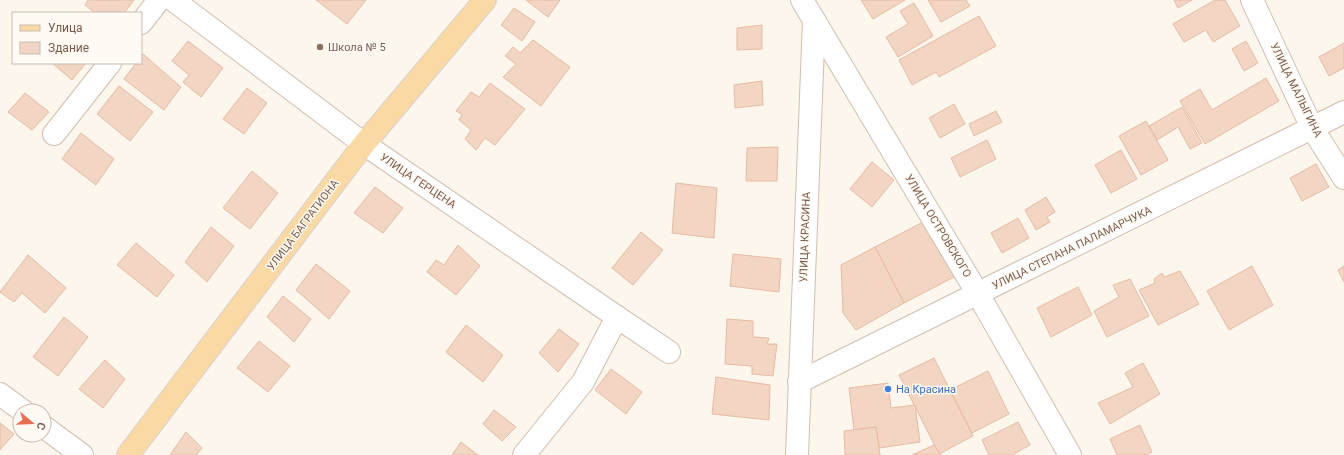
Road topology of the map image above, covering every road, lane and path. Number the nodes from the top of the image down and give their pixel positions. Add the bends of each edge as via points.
1 (159, 0) edge
2 (173, 0) edge
3 (485, 0) edge
4 (802, 0) edge
5 (1252, 0) edge
6 (814, 20) junction
7 (142, 22) edge
8 (109, 64) edge
9 (1344, 112) edge
10 (1312, 128) junction
11 (54, 134) dead end
12 (364, 144) junction
13 (1344, 178) edge
14 (978, 294) junction
15 (617, 318) junction
16 (669, 352) dead end
17 (799, 382) junction
18 (0, 394) edge
19 (12, 403) edge
20 (52, 433) edge
21 (82, 455) edge
22 (128, 455) edge
23 (524, 455) edge
24 (797, 455) edge
25 (1070, 455) edge

1 - 7 street
2 - 12 street, УЛИЦА ГЕРЦЕНА
3 - 12 main road, УЛИЦА БАГРАТИОНА
4 - 6 street, УЛИЦА ОСТРОВСКОГО
5 - 10 street, УЛИЦА МАЛЫГИНА
6 - 14 street, УЛИЦА ОСТРОВСКОГО
6 - 17 street, УЛИЦА КРАСИНА
8 - 11 street
9 - 10 street, УЛИЦА СТЕПАНА ПАЛАМАРЧУКА
10 - 13 street, УЛИЦА МАЛЫГИНА
10 - 14 street, УЛИЦА СТЕПАНА ПАЛАМАРЧУКА
12 - 15 street, УЛИЦА ГЕРЦЕНА
12 - 22 main road, УЛИЦА БАГРАТИОНА
14 - 17 street, УЛИЦА СТЕПАНА ПАЛАМАРЧУКА
14 - 25 street, УЛИЦА ОСТРОВСКОГО
15 - 16 street, УЛИЦА ГЕРЦЕНА
15 - 23 street via 583,382
17 - 24 street, УЛИЦА КРАСИНА
18 - 19 street
20 - 21 street

